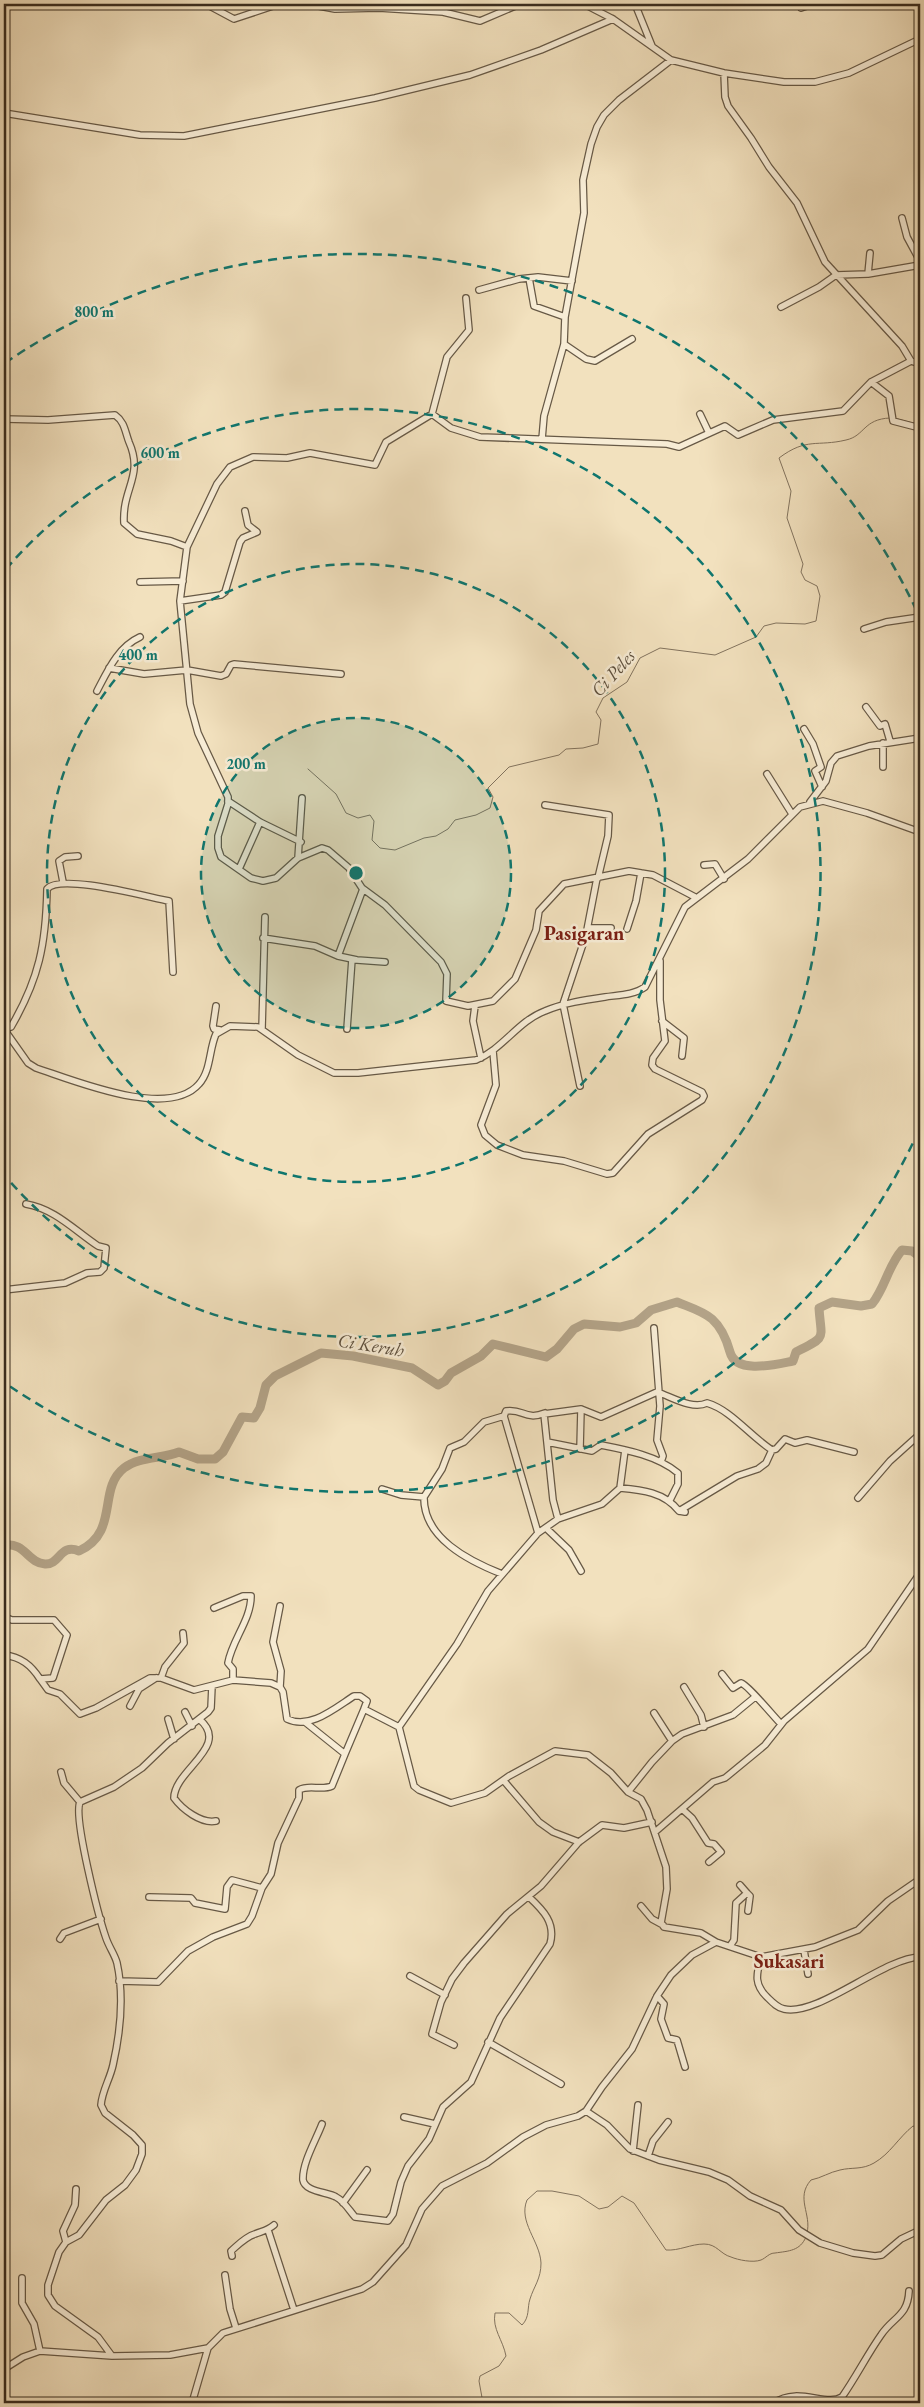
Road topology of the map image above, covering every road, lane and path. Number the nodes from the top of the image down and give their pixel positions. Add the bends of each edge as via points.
1 (206, 4) edge
2 (279, 4) edge
3 (308, 4) edge
4 (520, 4) edge
5 (584, 4) edge
6 (635, 4) edge
7 (813, 4) edge
8 (894, 4) edge
9 (902, 4) edge
10 (323, 5) edge
11 (801, 8) dead end
12 (613, 20) junction
13 (920, 39) edge
14 (652, 47) junction
15 (671, 60) junction
16 (724, 73) junction
17 (4, 113) edge
18 (902, 218) dead end
19 (870, 252) dead end
20 (920, 261) edge
21 (920, 265) edge
22 (868, 274) junction
23 (836, 275) junction
24 (529, 278) junction
25 (572, 281) junction
26 (479, 290) dead end
27 (466, 298) dead end
28 (781, 307) dead end
29 (565, 317) junction
30 (632, 339) dead end
31 (564, 344) junction
32 (911, 361) junction
33 (920, 364) edge
34 (871, 382) junction
35 (432, 414) junction
36 (700, 414) dead end
37 (4, 419) edge
38 (920, 428) edge
39 (710, 433) junction
40 (542, 439) junction
41 (245, 511) dead end
42 (187, 547) junction
43 (183, 581) junction
44 (140, 582) dead end
45 (180, 602) junction
46 (920, 617) edge
47 (864, 629) dead end
48 (140, 637) dead end
49 (109, 668) junction
50 (187, 670) junction
51 (341, 674) dead end
52 (97, 690) dead end
53 (866, 707) dead end
54 (804, 729) dead end
55 (920, 738) edge
56 (887, 742) junction
57 (882, 767) dead end
58 (767, 774) dead end
59 (822, 787) junction
60 (302, 798) dead end
61 (228, 801) junction
62 (810, 802) junction
63 (545, 805) dead end
64 (792, 814) junction
65 (260, 822) junction
66 (920, 832) edge
67 (301, 842) junction
68 (78, 856) dead end
69 (298, 858) junction
70 (704, 865) dead end
71 (239, 870) junction
72 (640, 873) junction
73 (597, 878) junction
74 (724, 879) junction
75 (63, 882) junction
76 (363, 889) junction
77 (696, 897) junction
78 (265, 917) dead end
79 (588, 928) junction
80 (611, 928) dead end
81 (627, 929) dead end
82 (263, 938) junction
83 (338, 956) junction
84 (660, 958) junction
85 (352, 959) junction
86 (385, 962) dead end
87 (173, 972) dead end
88 (563, 1004) junction
89 (216, 1006) dead end
90 (475, 1006) junction
91 (662, 1021) junction
92 (4, 1029) edge
93 (262, 1029) junction
94 (347, 1029) dead end
95 (220, 1030) junction
96 (493, 1051) junction
97 (682, 1056) dead end
98 (481, 1058) junction
99 (580, 1086) dead end
100 (26, 1204) dead end
101 (4, 1290) edge
102 (654, 1328) dead end
103 (657, 1392) junction
104 (581, 1409) junction
105 (545, 1413) junction
106 (504, 1416) junction
107 (920, 1434) edge
108 (547, 1442) junction
109 (580, 1448) junction
110 (625, 1450) junction
111 (772, 1450) junction
112 (854, 1452) dead end
113 (661, 1462) junction
114 (620, 1488) junction
115 (382, 1489) dead end
116 (424, 1497) junction
117 (858, 1498) dead end
118 (670, 1500) junction
119 (558, 1520) junction
120 (547, 1529) junction
121 (538, 1533) junction
122 (581, 1571) dead end
123 (920, 1573) edge
124 (502, 1574) junction
125 (280, 1606) dead end
126 (214, 1608) dead end
127 (4, 1616) edge
128 (183, 1633) dead end
129 (4, 1655) edge
130 (722, 1674) dead end
131 (158, 1678) junction
132 (40, 1679) junction
133 (233, 1680) junction
134 (212, 1686) junction
135 (280, 1687) junction
136 (684, 1687) dead end
137 (756, 1698) junction
138 (130, 1706) dead end
139 (364, 1709) junction
140 (185, 1712) dead end
141 (654, 1713) dead end
142 (168, 1719) dead end
143 (199, 1719) junction
144 (305, 1722) junction
145 (781, 1724) junction
146 (192, 1726) junction
147 (704, 1727) junction
148 (399, 1728) junction
149 (174, 1738) junction
150 (672, 1741) junction
151 (345, 1754) junction
152 (61, 1772) dead end
153 (504, 1781) junction
154 (628, 1792) junction
155 (80, 1802) junction
156 (682, 1809) junction
157 (216, 1821) dead end
158 (652, 1822) junction
159 (656, 1832) junction
160 (579, 1842) junction
161 (709, 1862) dead end
162 (920, 1879) edge
163 (740, 1885) dead end
164 (262, 1888) junction
165 (747, 1893) junction
166 (149, 1897) dead end
167 (529, 1897) junction
168 (641, 1906) dead end
169 (748, 1911) dead end
170 (101, 1919) junction
171 (663, 1925) junction
172 (60, 1939) dead end
173 (716, 1942) junction
174 (730, 1946) junction
175 (804, 1950) junction
176 (761, 1957) junction
177 (920, 1957) edge
178 (808, 1974) dead end
179 (410, 1976) dead end
180 (119, 1981) junction
181 (445, 1995) junction
182 (658, 1996) junction
183 (488, 2042) junction
184 (454, 2045) dead end
185 (685, 2067) dead end
186 (561, 2084) dead end
187 (638, 2105) dead end
188 (586, 2111) junction
189 (404, 2118) dead end
190 (668, 2122) dead end
191 (322, 2124) dead end
192 (435, 2124) junction
193 (634, 2150) junction
194 (648, 2156) junction
195 (367, 2170) dead end
196 (76, 2188) dead end
197 (343, 2203) junction
198 (274, 2225) dead end
199 (268, 2230) junction
200 (920, 2230) edge
201 (66, 2242) junction
202 (232, 2256) dead end
203 (224, 2276) dead end
204 (22, 2278) dead end
205 (909, 2291) dead end
206 (294, 2310) junction
207 (236, 2328) junction
208 (208, 2348) junction
209 (40, 2351) junction
210 (112, 2356) junction
211 (4, 2369) edge
212 (4, 2396) edge
213 (5, 2403) edge
214 (192, 2403) edge
215 (774, 2403) edge

1 - 2 street via 234,20
3 - 10 street
4 - 10 street via 480,21 439,12
5 - 12 street
6 - 14 street
7 - 11 street
8 - 9 street
12 - 14 street
12 - 17 street via 470,75 375,98 184,136 140,135
13 - 16 street via 867,66 822,81 784,82
14 - 15 street
15 - 16 street
15 - 25 street via 619,100 597,127 583,180 584,213
16 - 23 street via 728,106 797,203 819,253
18 - 20 street via 907,237
19 - 22 street
21 - 22 street
22 - 23 street
23 - 28 street
23 - 32 street via 902,346
24 - 25 street
24 - 26 street
24 - 29 street via 534,306
25 - 29 street
27 - 35 street via 469,330 447,357
29 - 31 street
30 - 31 street via 595,361 586,359
31 - 40 street via 544,416
32 - 33 street
32 - 34 street
34 - 38 street via 888,396 895,422
34 - 39 street via 843,411 773,420 738,436 725,426
35 - 40 street via 452,428 472,435
35 - 42 street via 386,442 375,465 310,454 287,458 253,457 230,467 218,484
36 - 39 street
37 - 42 street via 118,416 135,454 135,469 126,492 124,522 137,534
39 - 40 street via 676,447
41 - 45 street via 248,525 257,532 240,542 225,592
42 - 43 street
43 - 44 street
43 - 45 street
45 - 50 street
46 - 47 street
48 - 49 street via 129,643
49 - 50 street via 144,674
49 - 52 street
50 - 51 street via 221,676 234,664
50 - 61 street via 190,704 198,733
53 - 56 street via 880,726 885,724
54 - 59 street via 821,767 815,771
55 - 56 street
56 - 57 street
56 - 59 street via 837,756
58 - 64 street
59 - 62 street
60 - 67 street
61 - 65 street
61 - 71 street via 218,848 221,857
62 - 64 street
62 - 66 street via 823,801 843,806
63 - 73 street via 609,815 608,836
64 - 74 street
65 - 67 street
65 - 71 street
67 - 69 street
68 - 75 street via 59,860
69 - 71 street via 276,878 263,881
69 - 76 street via 322,848 328,850 349,868
70 - 74 street via 717,865
72 - 73 street
72 - 77 street via 653,875
72 - 81 street via 636,902
73 - 79 street
73 - 90 street via 564,884 539,911 536,930 515,979 493,1001
74 - 77 street
75 - 87 street via 84,883 169,901
75 - 92 street via 47,888 46,931 39,966 22,1010 11,1027
76 - 83 street
76 - 90 street via 385,904 441,962 447,974 447,1002
77 - 84 street via 680,913
78 - 82 street
79 - 80 street
79 - 88 street
82 - 83 street via 315,946
82 - 93 street
83 - 85 street
84 - 88 street via 650,982 641,990
84 - 91 street
85 - 86 street
85 - 94 street
88 - 96 street via 537,1014
88 - 99 street
89 - 95 street via 213,1026
90 - 98 street via 473,1021
91 - 96 street via 664,1044 653,1058 653,1067 702,1092 703,1098 648,1134 610,1174 564,1161 527,1156 497,1145 485,1135 481,1125 496,1085
91 - 97 street via 684,1038
92 - 95 street via 28,1063 36,1068 124,1095 156,1099 183,1095 199,1085 214,1038
93 - 95 street via 230,1026
93 - 98 street via 298,1055 334,1073 401,1069
96 - 98 street
100 - 101 street via 51,1213 82,1236 106,1248 104,1268 66,1283
102 - 103 street
103 - 104 street via 608,1416 601,1417
103 - 111 street via 679,1401 720,1407
103 - 113 street via 660,1420 657,1440 663,1456
104 - 105 street
104 - 109 street
105 - 106 street via 532,1417 514,1410 506,1411
105 - 108 street
106 - 116 street via 484,1422 464,1442 450,1448
106 - 121 street
107 - 117 street via 884,1467
108 - 109 street
108 - 119 street
109 - 110 street via 592,1451 601,1445
110 - 113 street
110 - 114 street
111 - 112 street via 785,1438 795,1443 808,1440 826,1446 831,1444
111 - 118 street via 766,1463 758,1469 737,1476 682,1511
113 - 118 street via 678,1474 678,1484
114 - 118 street via 653,1493
114 - 119 street via 602,1504
115 - 116 street
116 - 124 street via 426,1516 442,1539 466,1557
119 - 120 street
120 - 121 street
120 - 122 street via 569,1550
121 - 124 street
123 - 145 street via 868,1649
124 - 148 street
125 - 135 street via 273,1642 281,1671
126 - 133 street via 251,1596 251,1605 229,1654
127 - 132 street via 12,1620 54,1620 65,1630 66,1638 55,1675
128 - 131 street via 184,1643
129 - 132 street via 24,1660
130 - 137 street via 733,1688 741,1683 747,1685
131 - 132 street via 145,1679 83,1714 60,1694 48,1690
131 - 134 street via 187,1688
131 - 138 street via 139,1689
133 - 134 street
133 - 135 street via 271,1683
134 - 143 street via 211,1708
135 - 144 street via 287,1719 298,1724
136 - 147 street via 701,1715
137 - 145 street
137 - 147 street via 733,1715
139 - 144 street via 367,1701 354,1696 320,1718
139 - 148 street
139 - 151 street
140 - 146 street
141 - 150 street
142 - 149 street
143 - 146 street
143 - 157 street via 210,1732 207,1744 178,1786 174,1798 202,1820
144 - 151 street
145 - 156 street via 765,1745
146 - 149 street
147 - 150 street
148 - 153 street via 412,1778 419,1790 451,1803 485,1793
149 - 155 street via 142,1768 114,1788
150 - 154 street
151 - 164 street via 332,1786 299,1790 299,1798
152 - 155 street via 64,1783
153 - 154 street via 547,1754 569,1751 588,1755
153 - 160 street via 539,1822
154 - 158 street via 641,1799
155 - 170 street via 78,1815 83,1851
156 - 159 street
156 - 161 street via 708,1843 714,1844 721,1852
158 - 159 street
158 - 160 street via 624,1828 602,1825
159 - 171 street via 666,1875
160 - 167 street
162 - 175 street via 888,1901 858,1930
163 - 165 street
164 - 166 street via 232,1880 227,1887 225,1909 195,1904 191,1898
164 - 180 street via 247,1924 212,1937 188,1951 158,1982
165 - 169 street via 750,1896
165 - 174 street via 736,1903 734,1940
167 - 181 street via 478,1945 452,1979
167 - 183 street via 544,1911 552,1926 552,1938 541,1960 509,2002
168 - 171 street via 652,1919
170 - 172 street via 64,1933
170 - 180 street
171 - 173 street via 701,1933
173 - 174 street
173 - 182 street via 682,1963
174 - 176 street
175 - 176 street
175 - 178 street
176 - 177 street via 756,1976 760,1991 779,2008 792,2010 813,2005 898,1964
179 - 181 street
180 - 201 street via 119,2037 101,2105 105,2113 133,2135 142,2146 142,2154 125,2185 106,2200 79,2235
181 - 184 street via 432,2034
182 - 185 street via 664,2004 661,2019 668,2038 677,2040
182 - 188 street via 632,2049
183 - 186 street
183 - 192 street via 471,2082 443,2107
187 - 193 street
188 - 193 street
188 - 206 street via 546,2125 487,2163 442,2186 422,2209 406,2245 373,2282 362,2289
189 - 192 street
190 - 194 street via 653,2141
191 - 197 street via 307,2162 304,2180 311,2189 336,2197
192 - 197 street via 429,2139 408,2166 388,2221 355,2217
193 - 194 street
194 - 200 street via 728,2180 750,2196 781,2210 811,2239 839,2249 882,2255 901,2239
195 - 197 street
196 - 201 street via 75,2205 63,2230
198 - 199 street
199 - 202 street via 244,2240 231,2251
199 - 206 street
201 - 210 street via 59,2252 48,2295 66,2316 98,2337
203 - 207 street
204 - 209 street via 22,2303 34,2324
205 - 215 street via 901,2315 882,2333 842,2397 835,2400 802,2395
206 - 207 street
207 - 208 street via 223,2333
208 - 210 street via 170,2355
208 - 214 street
209 - 210 street
209 - 211 street
212 - 213 street

